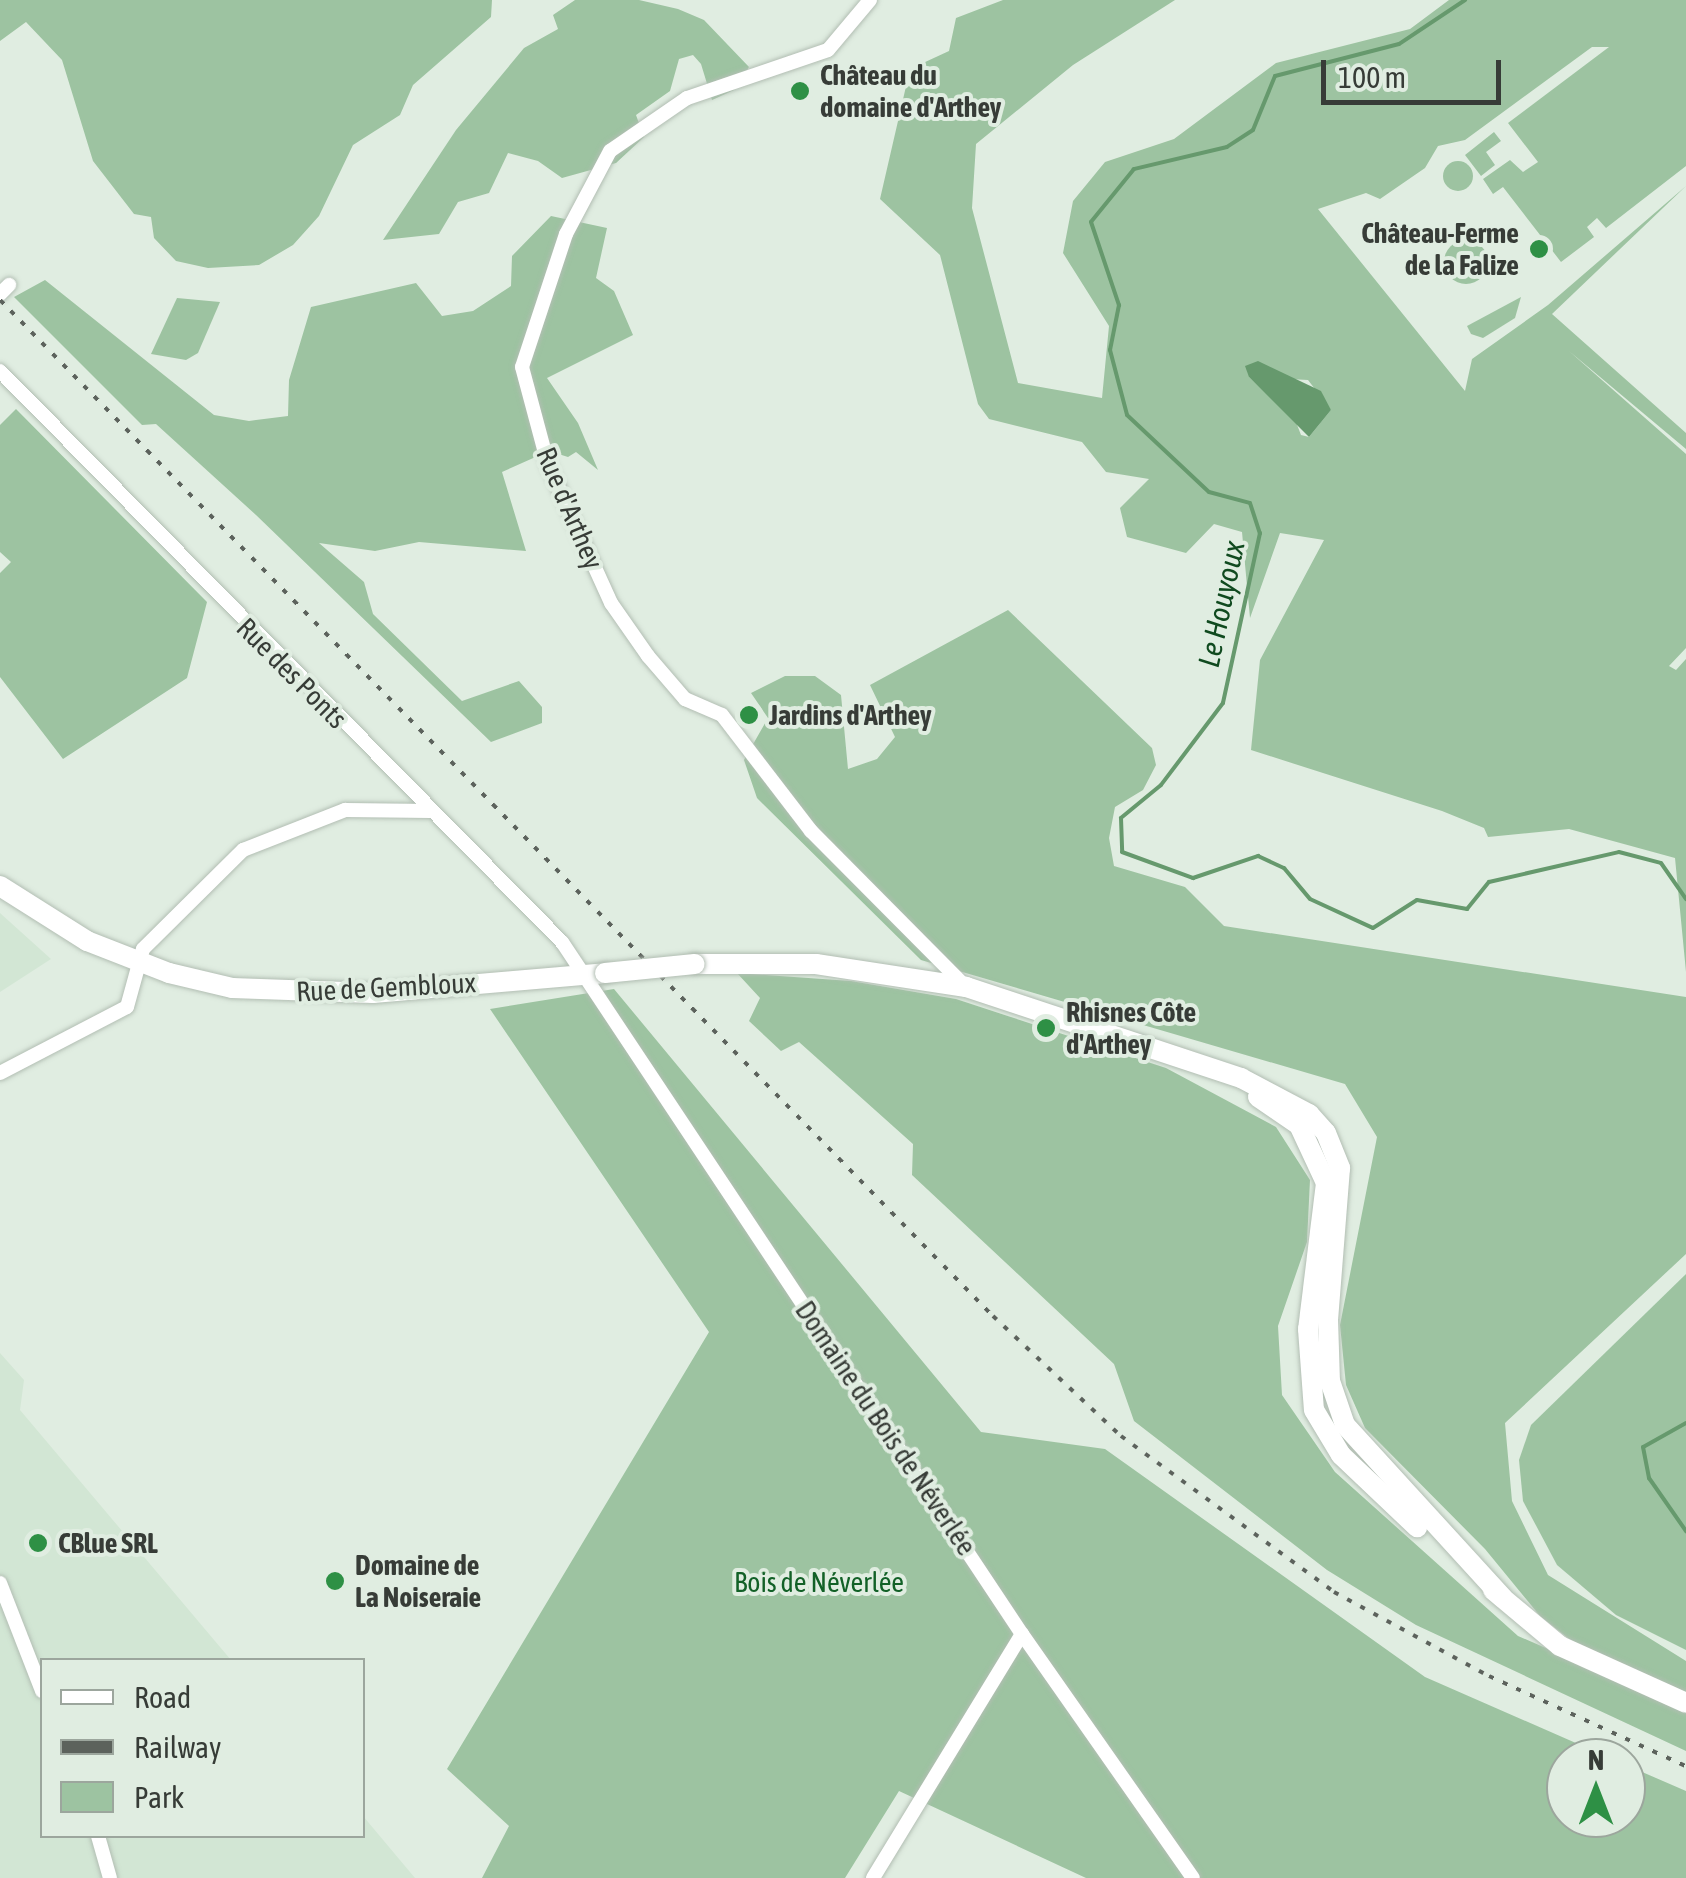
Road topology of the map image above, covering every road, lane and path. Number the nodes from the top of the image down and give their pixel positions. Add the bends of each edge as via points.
1 (870, 0) edge
2 (0, 370) edge
3 (430, 810) junction
4 (0, 886) edge
5 (134, 962) junction
6 (594, 974) junction
7 (966, 987) junction
8 (0, 1073) edge
9 (0, 1583) edge
10 (1022, 1634) junction
11 (40, 1686) edge
12 (1686, 1703) edge
13 (99, 1838) edge
14 (110, 1878) edge
15 (872, 1878) edge
16 (1193, 1878) edge

1 - 7 street, Rue d'Arthey via 828,50 687,98 610,151 566,234 522,367 548,464 611,603 648,656 684,700 722,714 812,831
2 - 3 street, Rue des Ponts
3 - 5 street via 345,810 243,850 188,898
3 - 6 street, Rue des Ponts
4 - 5 main road, Rue de Gembloux via 59,926
5 - 6 main road, Rue de Gembloux via 232,988 298,994
5 - 8 street via 137,981 127,1007
6 - 7 main road, Rue de Gembloux, bridge via 736,961 816,964
6 - 10 street, Domaine du Bois de Néverlée
7 - 12 main road, Rue de Gembloux via 1287,1098 1326,1134 1343,1196 1328,1319 1330,1381 1345,1425 1502,1598 1560,1646
9 - 11 street
10 - 15 street
10 - 16 street, Domaine du Bois de Néverlée
13 - 14 street

